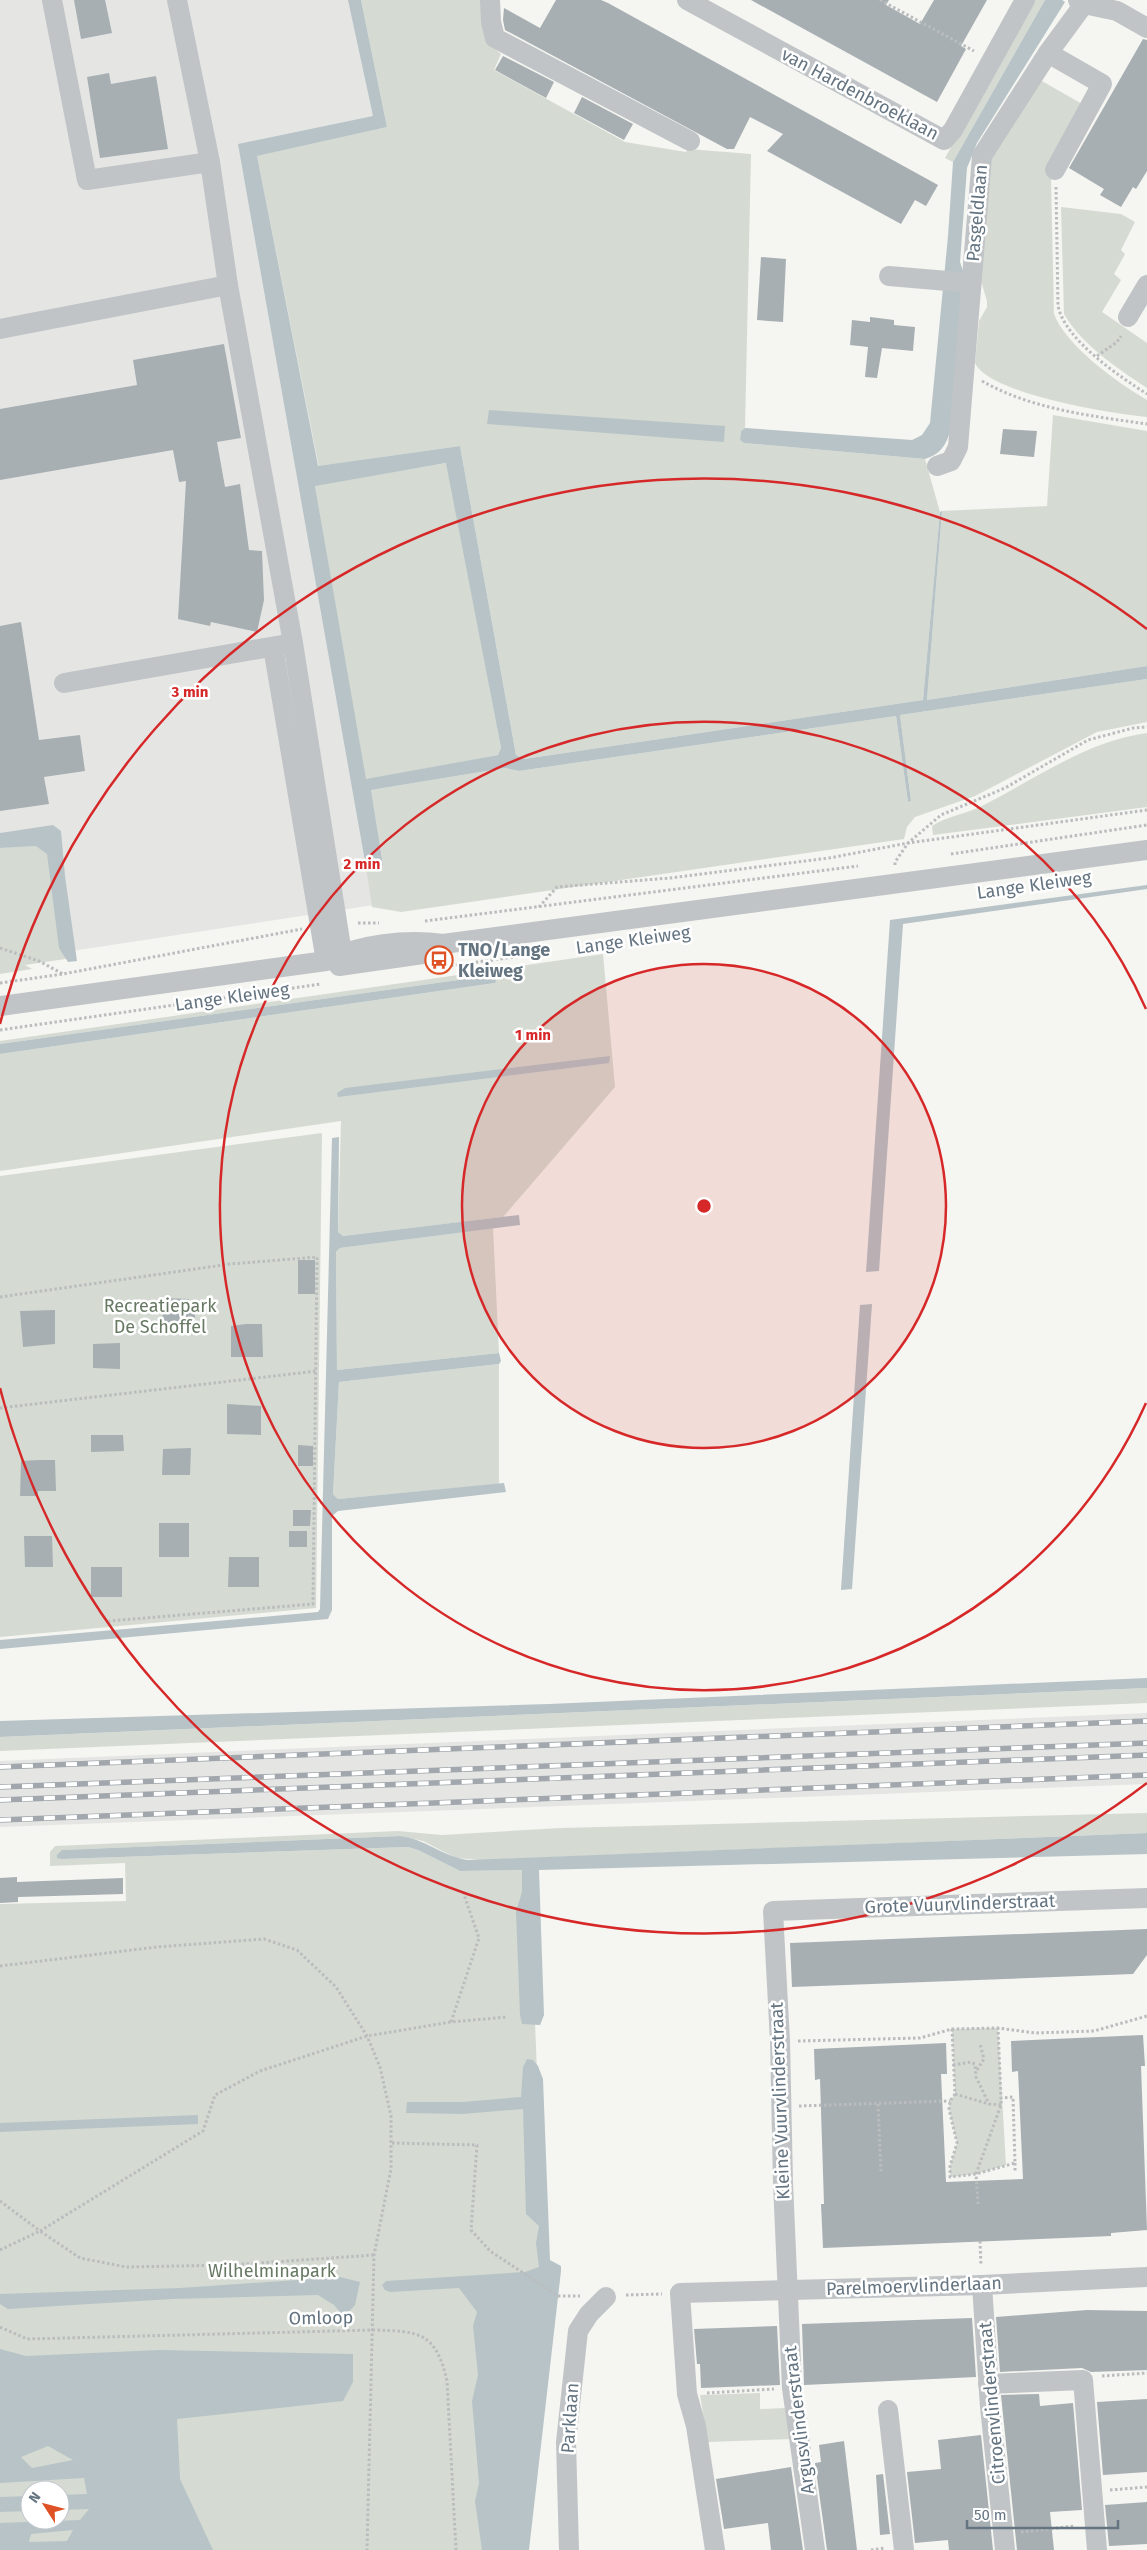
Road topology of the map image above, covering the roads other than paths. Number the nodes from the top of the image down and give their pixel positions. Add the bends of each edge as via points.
1 (52, 0) edge
2 (177, 0) edge
3 (490, 0) edge
4 (687, 0) edge
5 (1025, 0) edge
6 (1081, 2) edge
7 (1147, 28) edge
8 (1048, 53) junction
9 (690, 141) dead end
10 (210, 162) junction
11 (1055, 170) road end
12 (889, 276) dead end
13 (968, 282) junction
14 (228, 285) junction
15 (1147, 285) edge
16 (1128, 317) road end
17 (0, 329) edge
18 (937, 466) dead end
19 (293, 643) junction
20 (273, 648) junction
21 (64, 684) dead end
22 (1147, 850) edge
23 (336, 960) junction
24 (0, 1006) edge
25 (1147, 1898) edge
26 (772, 1911) joint
27 (1147, 2277) edge
28 (982, 2285) junction
29 (786, 2290) junction
30 (606, 2297) dead end
31 (988, 2384) junction
32 (888, 2410) dead end
33 (1004, 2542) edge
34 (569, 2550) edge
35 (714, 2550) edge
36 (815, 2550) edge
37 (904, 2550) edge
38 (1097, 2550) edge

1 - 10 street via 87,180
2 - 10 street
3 - 9 street via 495,38
4 - 5 street, van Hardenbroeklaan via 944,140 953,130
6 - 7 street via 1117,11
6 - 8 street, Pasgeldlaan
8 - 11 street via 1102,84
8 - 13 street, Pasgeldlaan via 982,156
10 - 14 street
12 - 13 street
13 - 18 street, Pasgeldlaan via 966,364 958,447 951,461
14 - 17 street
14 - 19 street
15 - 16 street
19 - 20 street
19 - 23 street
20 - 21 street
20 - 23 street
22 - 23 street, Lange Kleiweg via 443,944 423,954
23 - 24 street, Lange Kleiweg
25 - 26 street, Grote Vuurvlinderstraat
26 - 29 street, Kleine Vuurvlinderstraat via 780,2041
27 - 28 street, Parelmoervlinderlaan
28 - 29 street, Parelmoervlinderlaan
28 - 31 street, Citroenvlinderstraat
29 - 35 street, Parelmoervlinderlaan via 680,2293 687,2394 696,2426
29 - 36 street, Argusvlinderstraat via 792,2388
30 - 34 street, Parklaan via 578,2331 566,2442
31 - 33 street, Citroenvlinderstraat
31 - 38 street via 1082,2380
32 - 37 street

